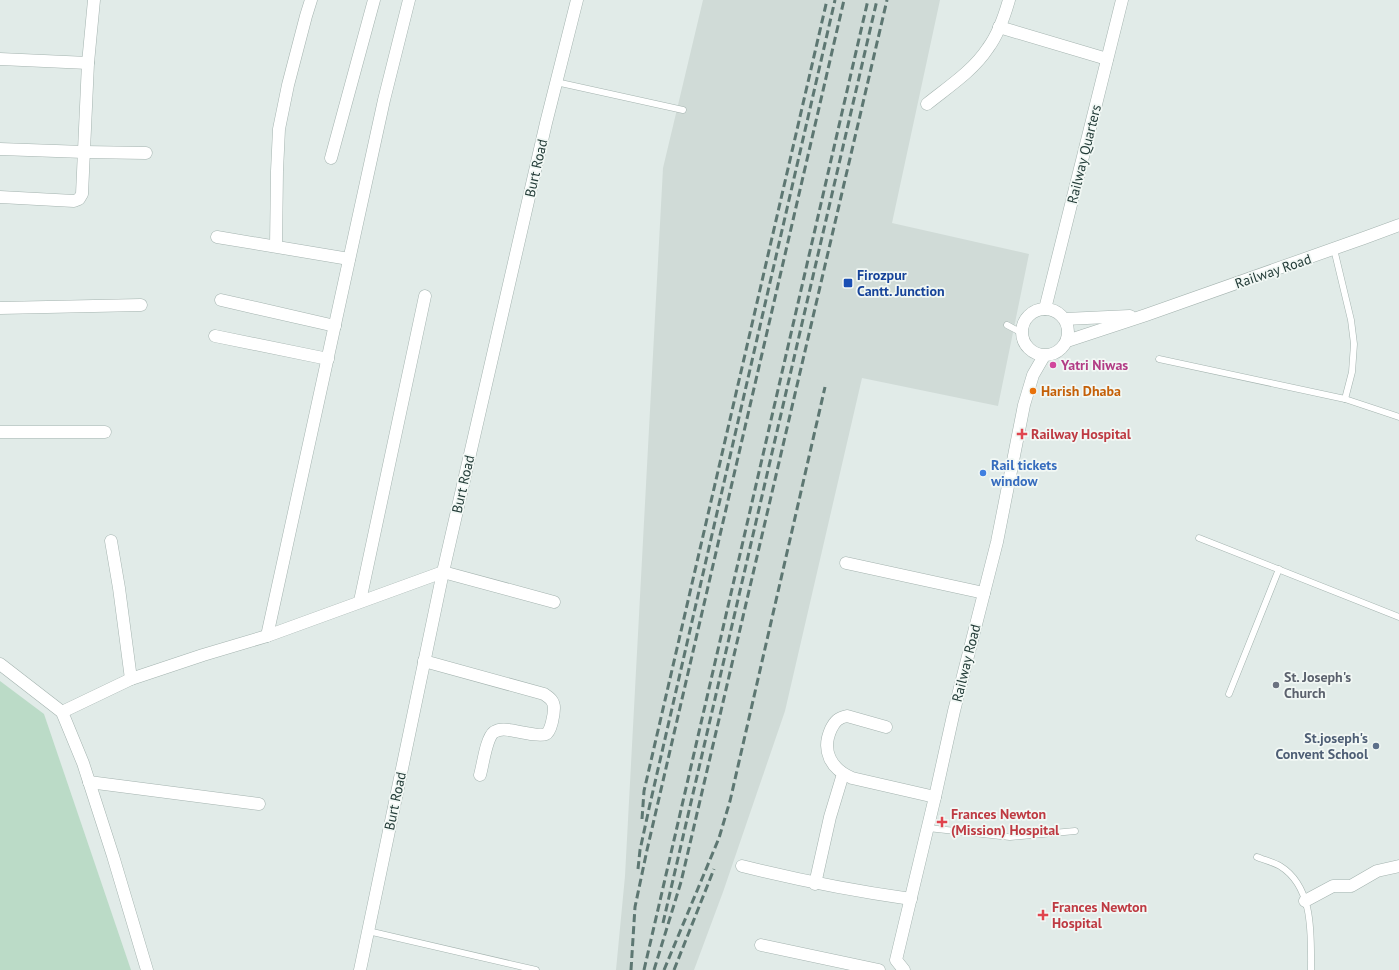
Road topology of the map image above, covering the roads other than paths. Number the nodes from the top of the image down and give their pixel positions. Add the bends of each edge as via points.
1 (94, 0) edge
2 (311, 0) edge
3 (374, 0) edge
4 (409, 0) edge
5 (577, 0) edge
6 (1009, 0) edge
7 (1122, 0) edge
8 (999, 27) junction
9 (0, 58) edge
10 (1107, 59) junction
11 (88, 63) junction
12 (556, 82) junction
13 (927, 104) dead end
14 (683, 110) dead end
15 (0, 149) edge
16 (84, 152) junction
17 (146, 153) dead end
18 (331, 158) dead end
19 (0, 198) edge
20 (1399, 225) edge
21 (217, 237) dead end
22 (276, 246) junction
23 (1334, 249) junction
24 (349, 258) junction
25 (425, 296) dead end
26 (221, 300) dead end
27 (141, 305) dead end
28 (0, 308) edge
29 (1045, 309) junction
30 (1146, 315) junction
31 (1065, 320) junction
32 (1007, 325) dead end
33 (335, 326) junction
34 (1022, 333) junction
35 (215, 336) dead end
36 (1068, 341) junction
37 (1044, 356) junction
38 (328, 359) junction
39 (1159, 359) dead end
40 (1345, 399) junction
41 (1399, 418) edge
42 (0, 432) edge
43 (105, 432) dead end
44 (1199, 538) dead end
45 (111, 541) dead end
46 (846, 563) dead end
47 (1279, 569) junction
48 (443, 572) junction
49 (984, 593) junction
50 (360, 601) junction
51 (554, 602) dead end
52 (1399, 617) edge
53 (267, 636) junction
54 (424, 661) junction
55 (0, 664) edge
56 (131, 679) junction
57 (1229, 694) dead end
58 (62, 712) junction
59 (886, 727) dead end
60 (843, 774) junction
61 (480, 775) dead end
62 (89, 782) junction
63 (935, 797) junction
64 (259, 804) dead end
65 (928, 828) junction
66 (1075, 831) dead end
67 (1257, 857) dead end
68 (742, 866) dead end
69 (1399, 866) edge
70 (815, 884) junction
71 (911, 899) junction
72 (1305, 901) junction
73 (368, 931) junction
74 (760, 945) dead end
75 (895, 965) edge
76 (147, 970) edge
77 (360, 970) edge
78 (536, 970) edge
79 (879, 970) edge
80 (904, 970) edge
81 (1311, 970) edge

1 - 11 street
2 - 22 street via 279,129
3 - 18 street
4 - 24 street
5 - 12 street, Burt Road
6 - 8 street
7 - 10 street, Railway Quarters
8 - 10 street
8 - 13 street via 989,48 968,71
9 - 11 street
10 - 29 street, Railway Quarters
11 - 16 street
12 - 14 lane
12 - 48 street, Burt Road
15 - 16 street
16 - 17 street
16 - 19 street via 82,194 79,199 74,201
20 - 23 street, Railway Road
21 - 22 street
22 - 24 street
23 - 30 street, Railway Road
23 - 40 lane via 1351,320 1354,344 1352,372
24 - 33 street
25 - 50 street
26 - 33 street
27 - 28 street
29 - 31 street via 1056,311
29 - 34 street via 1034,312 1026,320
30 - 31 street, Railway Road
30 - 36 street, Railway Road
31 - 36 street via 1069,329
32 - 34 lane
33 - 38 street
34 - 37 street via 1025,344 1033,352
35 - 38 street
36 - 37 street via 1058,352
37 - 49 street, Railway Road via 1033,375 1024,405 997,542
38 - 53 street
39 - 40 lane
40 - 41 lane
42 - 43 street
44 - 47 lane
45 - 56 street
46 - 49 street
47 - 52 lane
47 - 57 lane
48 - 50 street
48 - 51 street
48 - 54 street, Burt Road
49 - 63 street, Railway Road
50 - 53 street
53 - 56 street
54 - 61 street via 544,694 553,702 550,730 546,734 496,730 489,740
54 - 73 street, Burt Road
55 - 58 street
56 - 58 street
58 - 62 street
59 - 60 street via 847,716 835,721 827,746 829,756
60 - 63 street
60 - 70 street
62 - 64 street
62 - 76 street
63 - 65 street, Railway Road
65 - 66 lane via 1010,837
65 - 71 street, Railway Road
67 - 72 lane via 1280,866 1291,876 1303,892
68 - 70 street
69 - 72 street via 1376,871 1351,886 1333,886
70 - 71 street
71 - 75 street, Railway Road
72 - 81 lane via 1309,915
73 - 77 street, Burt Road
73 - 78 lane
74 - 79 street
75 - 80 street, Railway Road

